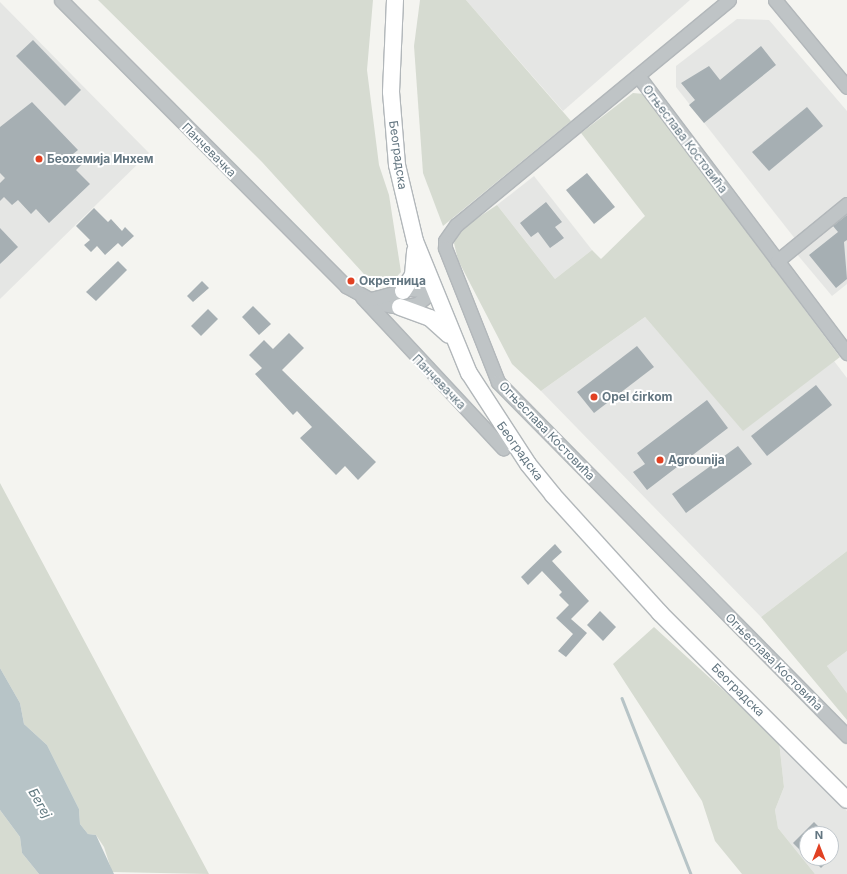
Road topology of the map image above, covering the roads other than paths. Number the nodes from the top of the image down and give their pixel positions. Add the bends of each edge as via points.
1 (61, 0) edge
2 (395, 0) edge
3 (729, 0) edge
4 (775, 0) edge
5 (639, 77) junction
6 (847, 87) edge
7 (847, 204) edge
8 (415, 241) junction
9 (777, 261) junction
10 (403, 291) junction
11 (433, 291) junction
12 (365, 297) junction
13 (400, 307) junction
14 (454, 340) junction
15 (847, 353) edge
16 (503, 448) dead end
17 (847, 736) edge
18 (847, 800) edge

1 - 12 street, Панчевачка via 324,266
2 - 8 main road, Београдска via 390,73 393,125 397,165
3 - 5 street, Огњеслава Костовића
4 - 6 street
5 - 9 street, Огњеслава Костовића
5 - 17 street, Огњеслава Костовића via 456,225 445,241 446,255 498,382
7 - 9 street
8 - 10 main road via 413,275
8 - 11 main road, Београдска
9 - 15 street, Огњеслава Костовића
10 - 11 street
10 - 12 street
11 - 13 street via 422,301
11 - 14 main road, Београдска
12 - 13 street
12 - 16 street, Панчевачка via 405,347
13 - 14 main road via 430,318
14 - 18 main road, Београдска via 496,417 553,495 660,613

